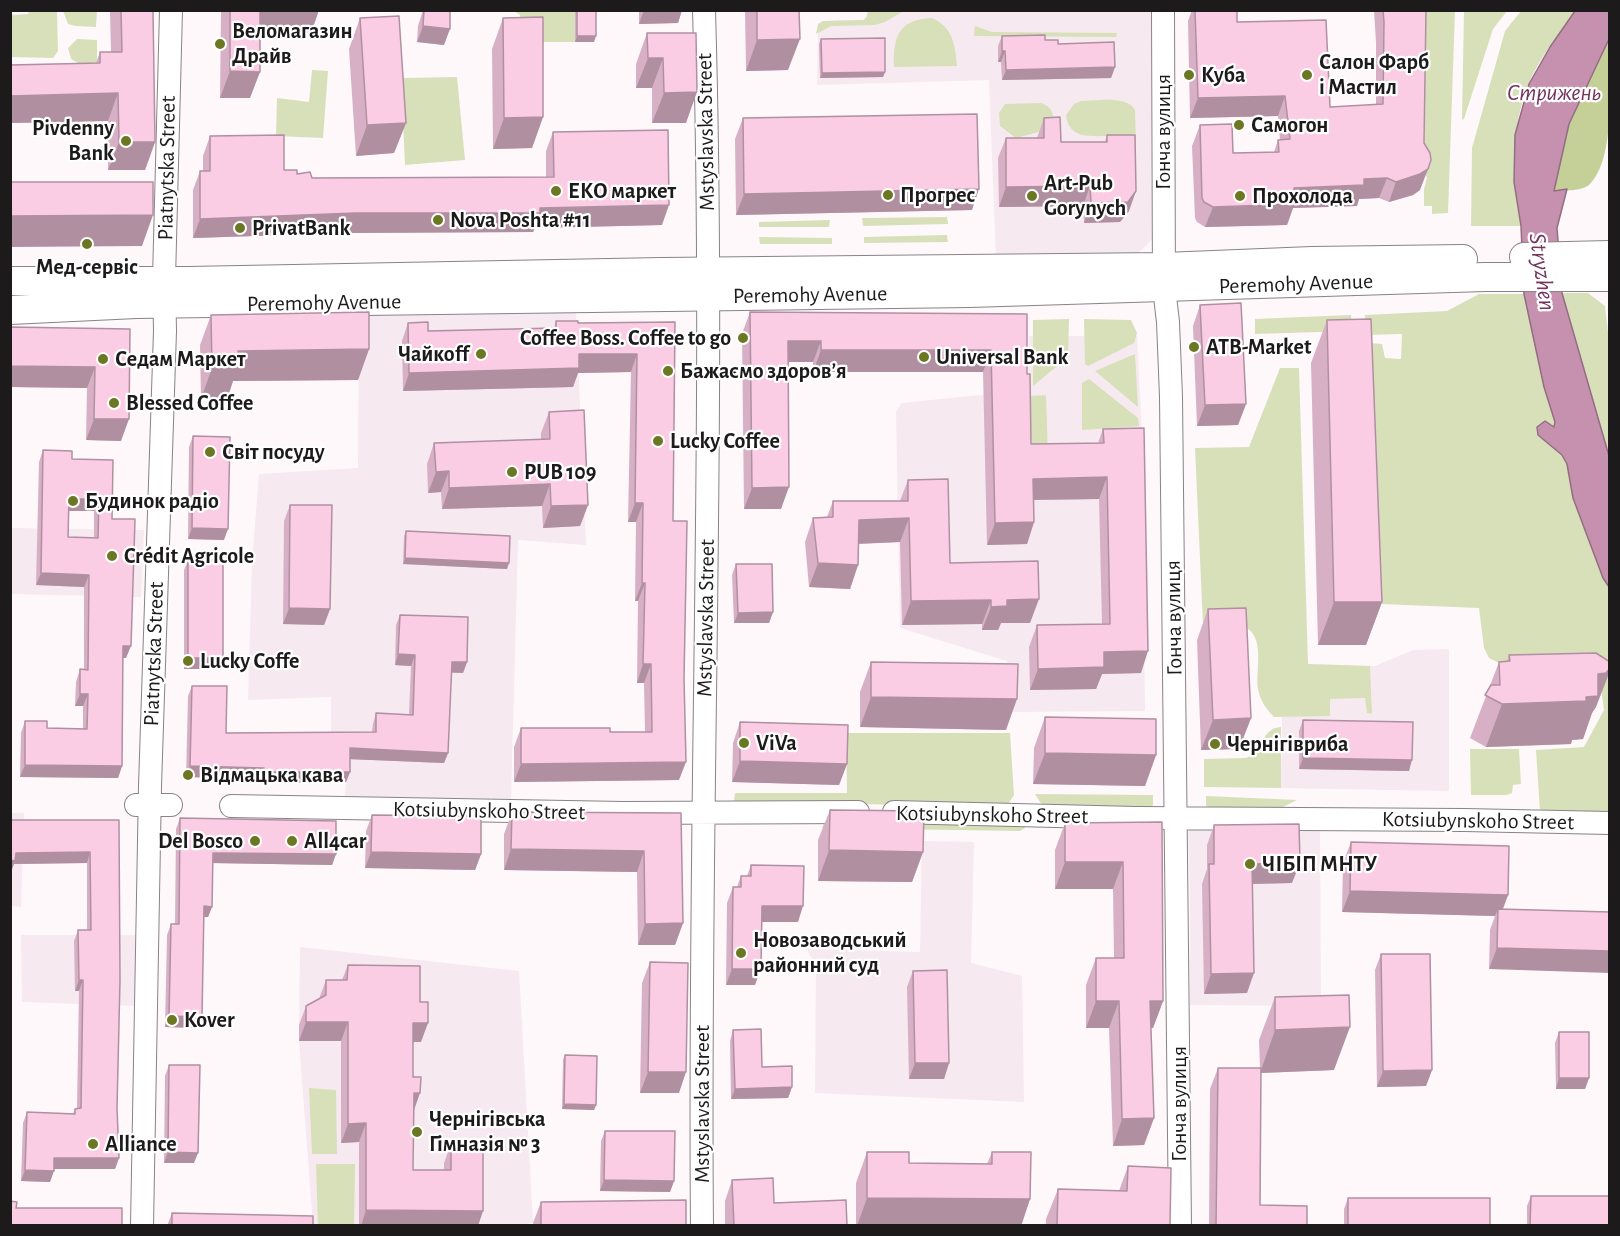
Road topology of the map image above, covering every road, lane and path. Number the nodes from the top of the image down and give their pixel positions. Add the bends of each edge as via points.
1 (171, 10) edge
2 (704, 10) edge
3 (1163, 10) edge
4 (1600, 266) edge
5 (1164, 277) junction
6 (10, 281) edge
7 (708, 285) junction
8 (164, 292) junction
9 (10, 310) edge
10 (231, 806) dead end
11 (704, 812) junction
12 (1177, 817) junction
13 (1610, 823) edge
14 (142, 1226) edge
15 (702, 1226) edge
16 (1180, 1226) edge

1 - 8 street, Piatnytska Street
2 - 7 street, Mstyslavska Street
3 - 5 street, Гонча вулиця
4 - 5 main road, Peremohy Avenue via 1485,268 1301,261
5 - 7 main road, Peremohy Avenue
5 - 12 street, Гонча вулиця via 1171,397
6 - 8 main road, Peremohy Avenue
7 - 8 main road, Peremohy Avenue via 188,281
7 - 11 street, Mstyslavska Street
8 - 9 main road, Peremohy Avenue
8 - 14 street, Piatnytska Street
10 - 11 street, Kotsiubynskoho Street
11 - 12 street, Kotsiubynskoho Street
11 - 15 street, Mstyslavska Street
12 - 13 street, Kotsiubynskoho Street
12 - 16 street, Гонча вулиця

